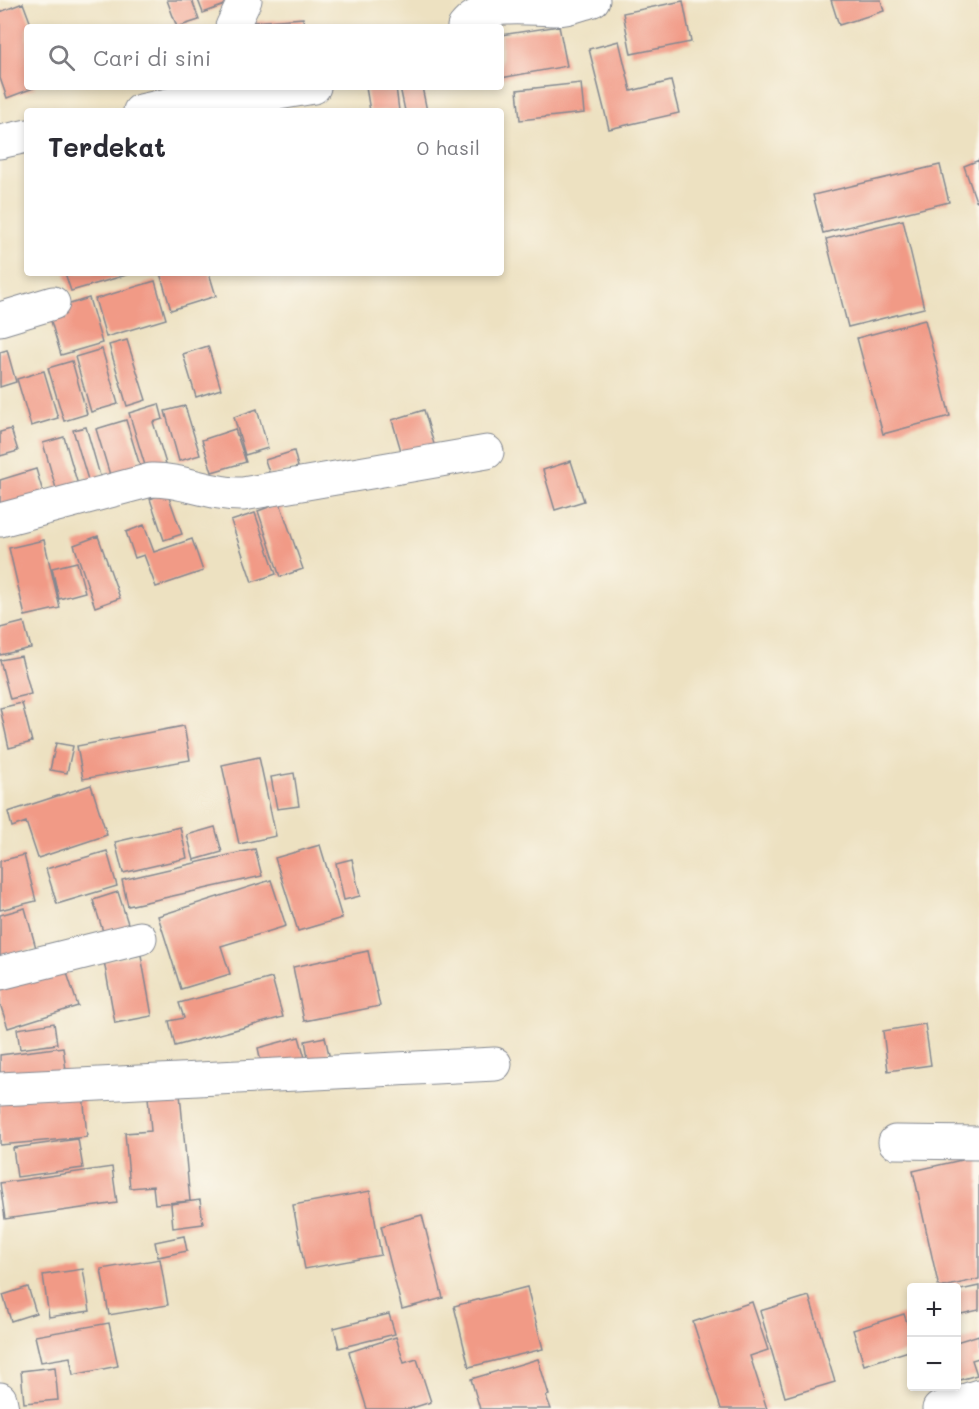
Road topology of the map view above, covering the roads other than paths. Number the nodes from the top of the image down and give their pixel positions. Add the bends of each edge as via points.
1 (245, 0) edge
2 (593, 0) edge
3 (556, 4) edge
4 (233, 24) edge
5 (466, 24) edge
6 (296, 90) edge
7 (202, 92) edge
8 (150, 108) edge
9 (24, 137) edge
10 (0, 142) edge
11 (52, 303) dead end
12 (0, 319) edge
13 (487, 452) dead end
14 (0, 520) edge
15 (140, 938) dead end
16 (0, 973) edge
17 (495, 1064) dead end
18 (0, 1089) edge
19 (895, 1142) dead end
20 (979, 1143) edge
21 (979, 1396) edge
22 (0, 1399) edge
23 (2, 1409) edge
24 (939, 1409) edge

1 - 4 street
2 - 3 street
3 - 5 street via 490,6
6 - 7 street via 243,99
7 - 8 street
9 - 10 street
11 - 12 street
13 - 14 street via 243,494 223,495 167,480 151,480
15 - 16 street
17 - 18 street
19 - 20 street
21 - 24 street
22 - 23 street

